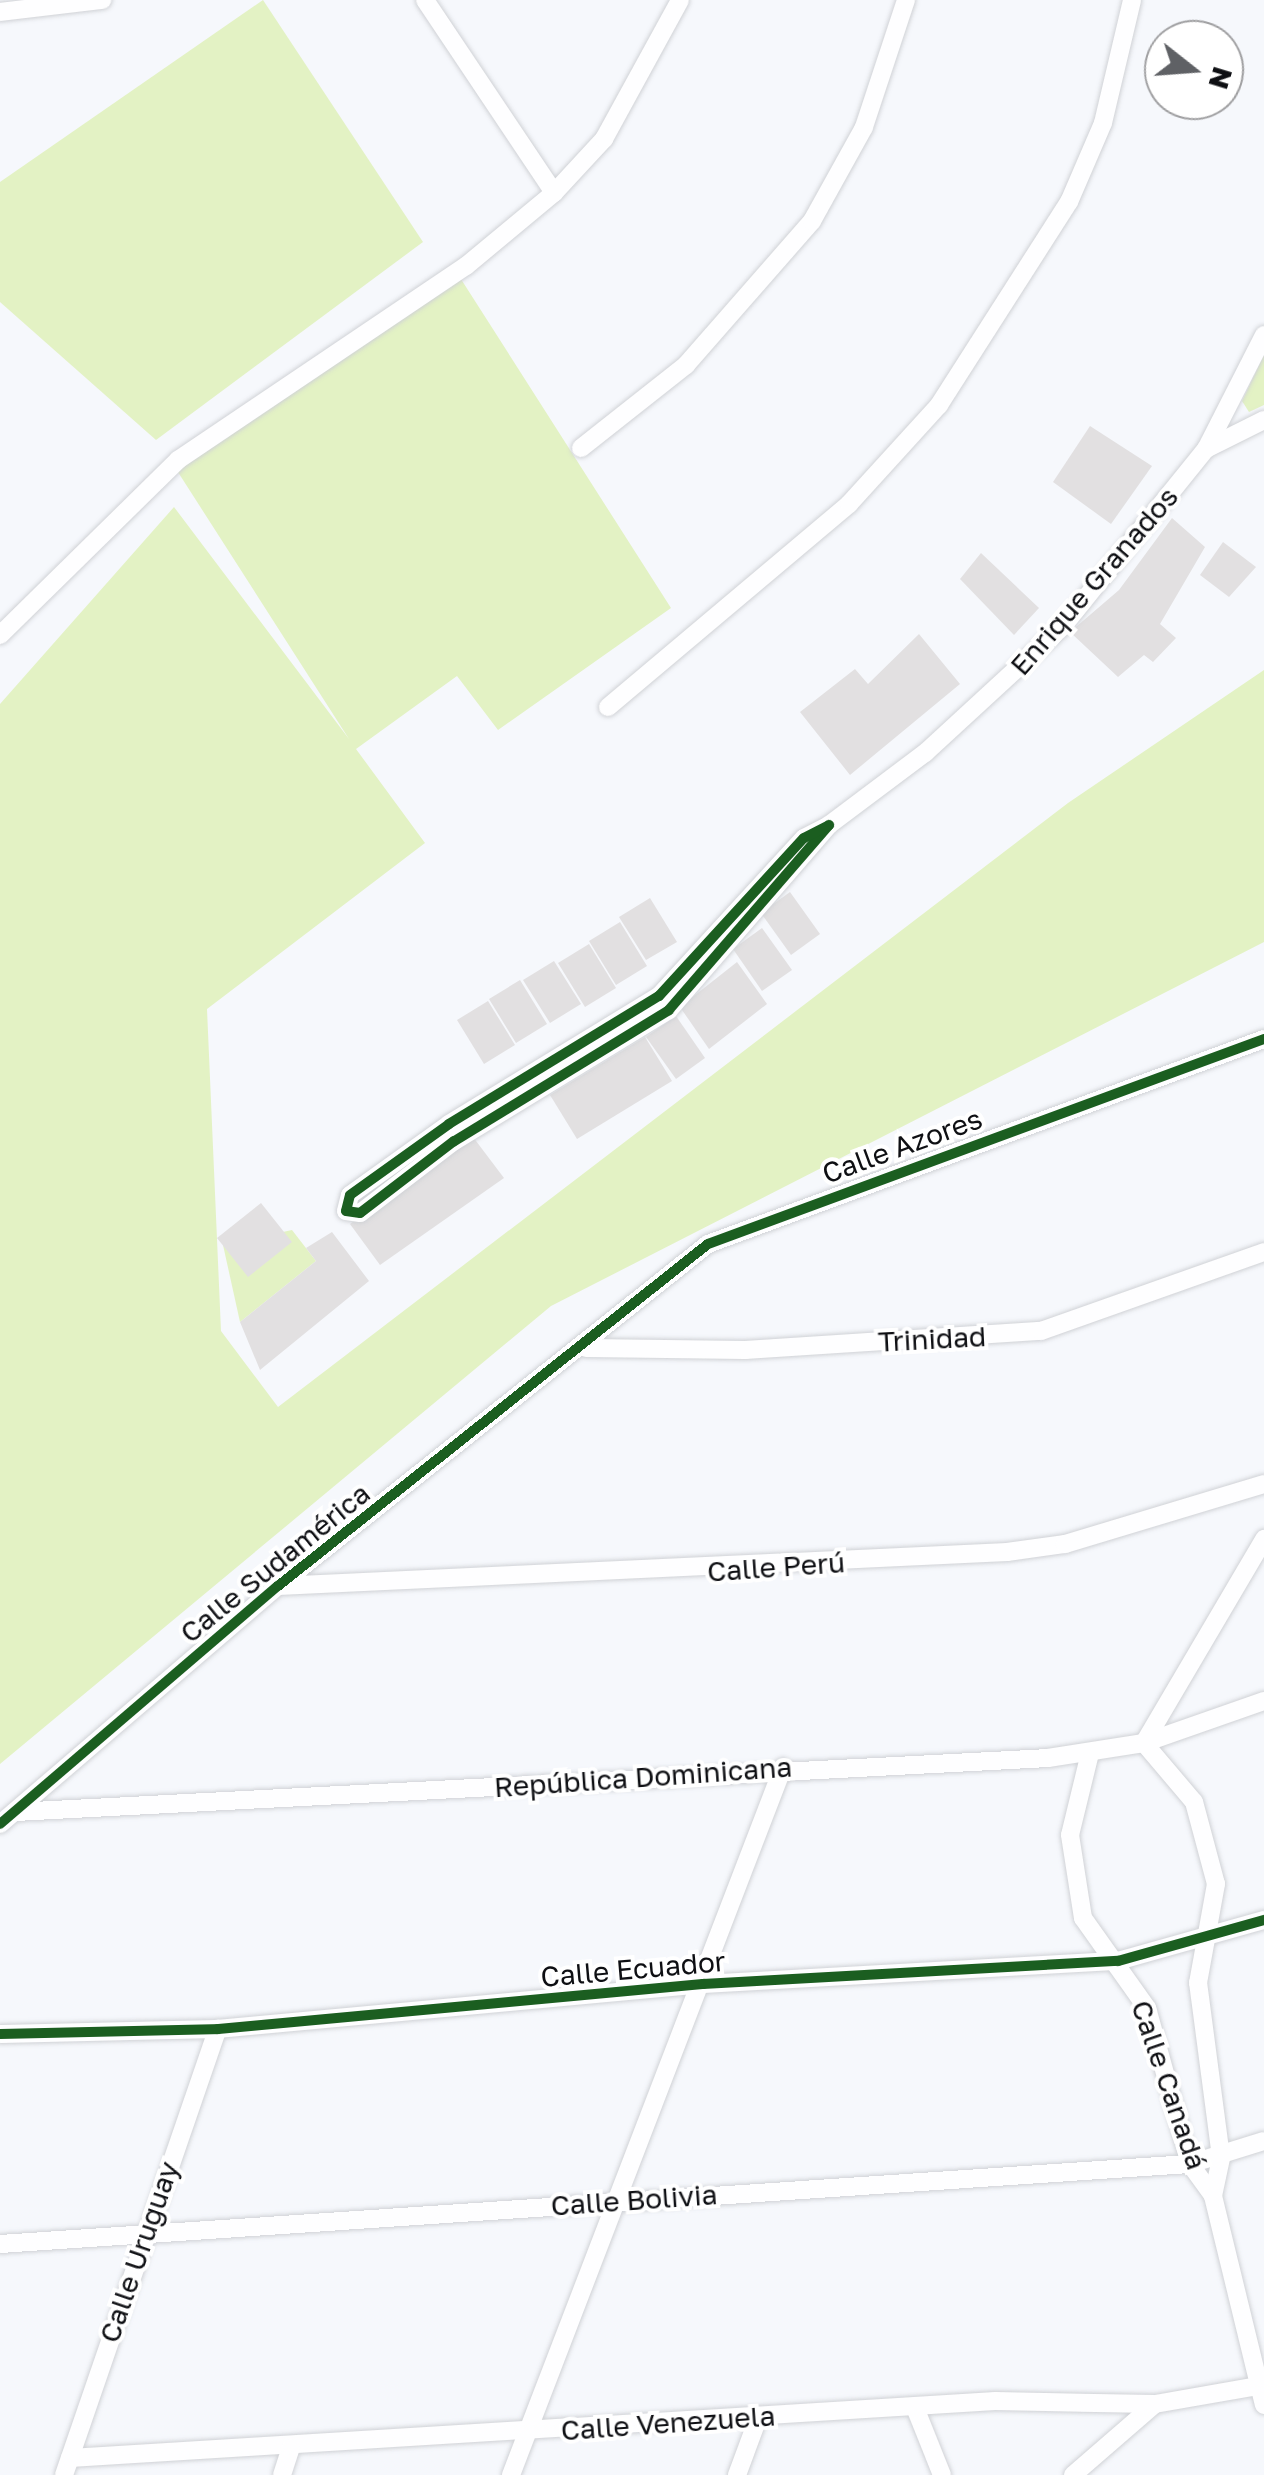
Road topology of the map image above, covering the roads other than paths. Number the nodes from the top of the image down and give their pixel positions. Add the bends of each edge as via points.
1 (102, 0) edge
2 (426, 0) edge
3 (680, 0) edge
4 (906, 0) edge
5 (1132, 0) edge
6 (0, 12) edge
7 (554, 193) junction
8 (1264, 336) edge
9 (1264, 420) edge
10 (581, 448) dead end
11 (1206, 449) junction
12 (0, 635) edge
13 (608, 707) dead end
14 (829, 825) junction
15 (1264, 1039) edge
16 (1264, 1252) edge
17 (586, 1348) junction
18 (1264, 1484) edge
19 (1264, 1539) edge
20 (278, 1586) junction
21 (1264, 1701) edge
22 (1144, 1743) junction
23 (1090, 1753) junction
24 (783, 1768) junction
25 (7, 1818) edge
26 (1264, 1920) edge
27 (1208, 1940) junction
28 (1118, 1961) junction
29 (703, 1984) junction
30 (218, 2030) junction
31 (0, 2034) edge
32 (1264, 2141) edge
33 (1221, 2157) junction
34 (1190, 2164) junction
35 (1213, 2196) junction
36 (612, 2202) junction
37 (144, 2234) junction
38 (0, 2244) edge
39 (1261, 2392) edge
40 (1155, 2404) junction
41 (916, 2410) junction
42 (759, 2416) junction
43 (526, 2432) junction
44 (291, 2448) junction
45 (67, 2466) edge
46 (282, 2475) edge
47 (511, 2475) edge
48 (737, 2475) edge
49 (942, 2475) edge
50 (1073, 2475) edge

1 - 6 street
2 - 7 street
3 - 7 street via 604,139
4 - 10 street via 864,127 812,220 686,365
5 - 13 street via 1103,123 1012,300 939,405 849,504
7 - 12 street via 466,266 178,460
8 - 11 street, Enrique Granados
9 - 11 street
11 - 14 street, Enrique Granados via 1063,626 925,753
14 - 14 street via 804,838 659,996 449,1124 350,1195 346,1210 360,1213 454,1141 668,1010
15 - 17 street, Calle Azores via 708,1244
16 - 17 street, Trinidad via 1042,1331 746,1350
17 - 20 street, Calle Sudamérica
18 - 20 street, Calle Perú via 1065,1544 1007,1552
19 - 22 street
20 - 25 street, Calle Sudamérica
21 - 22 street, República Dominicana
22 - 23 street, República Dominicana
22 - 27 street, Calle Canadá via 1194,1802 1216,1884
23 - 24 street, República Dominicana
23 - 28 street, Calle Canadá via 1070,1835 1083,1918
24 - 25 street, República Dominicana
24 - 29 street
26 - 27 street, Calle Ecuador
27 - 28 street, Calle Ecuador
27 - 33 street, Calle Canadá via 1198,1983
28 - 29 street, Calle Ecuador
28 - 34 street, Calle Canadá via 1147,2008
29 - 30 street, Calle Ecuador
29 - 36 street
30 - 31 street, Calle Ecuador
30 - 37 street, Calle Uruguay
32 - 33 street, Calle Bolivia
33 - 34 street, Calle Bolivia
33 - 35 street, Calle Canadá
34 - 35 street, Calle Canadá
34 - 36 street, Calle Bolivia
35 - 39 street, Calle Canadá
36 - 37 street, Calle Bolivia
36 - 43 street
37 - 38 street, Calle Bolivia
37 - 45 street, Calle Uruguay
39 - 40 street, Calle Venezuela
40 - 41 street, Calle Venezuela via 1077,2398
40 - 50 street
41 - 42 street, Calle Venezuela
41 - 49 street
42 - 43 street, Calle Venezuela
42 - 48 street
43 - 44 street, Calle Venezuela
43 - 47 street
44 - 45 street, Calle Venezuela
44 - 46 street

